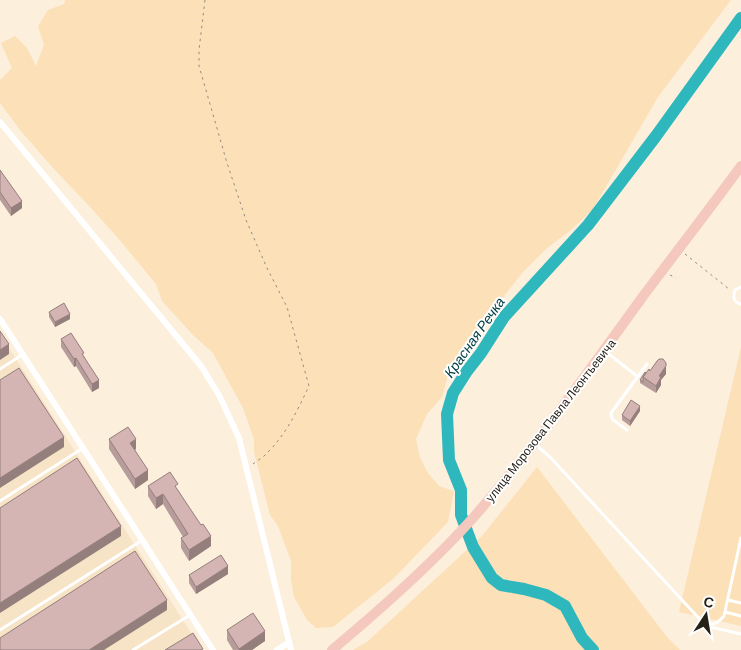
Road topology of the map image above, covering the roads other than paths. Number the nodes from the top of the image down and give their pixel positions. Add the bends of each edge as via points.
1 (0, 122) edge
2 (741, 166) edge
3 (741, 287) edge
4 (741, 304) edge
5 (0, 319) edge
6 (604, 351) junction
7 (23, 354) junction
8 (647, 364) dead end
9 (0, 369) edge
10 (638, 377) junction
11 (627, 430) dead end
12 (534, 443) junction
13 (83, 448) junction
14 (0, 501) edge
15 (741, 538) edge
16 (142, 540) junction
17 (728, 600) junction
18 (741, 602) edge
19 (725, 612) junction
20 (190, 616) junction
21 (741, 616) edge
22 (703, 623) junction
23 (0, 630) edge
24 (741, 634) edge
25 (288, 643) junction
26 (133, 650) edge
27 (213, 650) edge
28 (277, 650) edge
29 (291, 650) edge
30 (332, 650) edge

1 - 25 street via 201,366 219,395 239,438
2 - 6 main road, улица Морозова Павла Леонтьевича
3 - 4 lane via 735,290 734,295 735,301
5 - 7 street
6 - 10 lane
6 - 12 main road, улица Морозова Павла Леонтьевича
7 - 9 lane
7 - 13 street
8 - 10 lane
10 - 11 lane via 612,413 612,419
12 - 22 lane
12 - 30 main road, улица Морозова Павла Леонтьевича via 471,520 435,557
13 - 14 lane
13 - 16 street
15 - 17 lane
16 - 20 street
16 - 23 lane
17 - 18 lane
17 - 19 lane
19 - 21 lane
19 - 22 lane via 718,623
20 - 26 lane
20 - 27 street
22 - 24 lane
25 - 28 street
25 - 29 street

